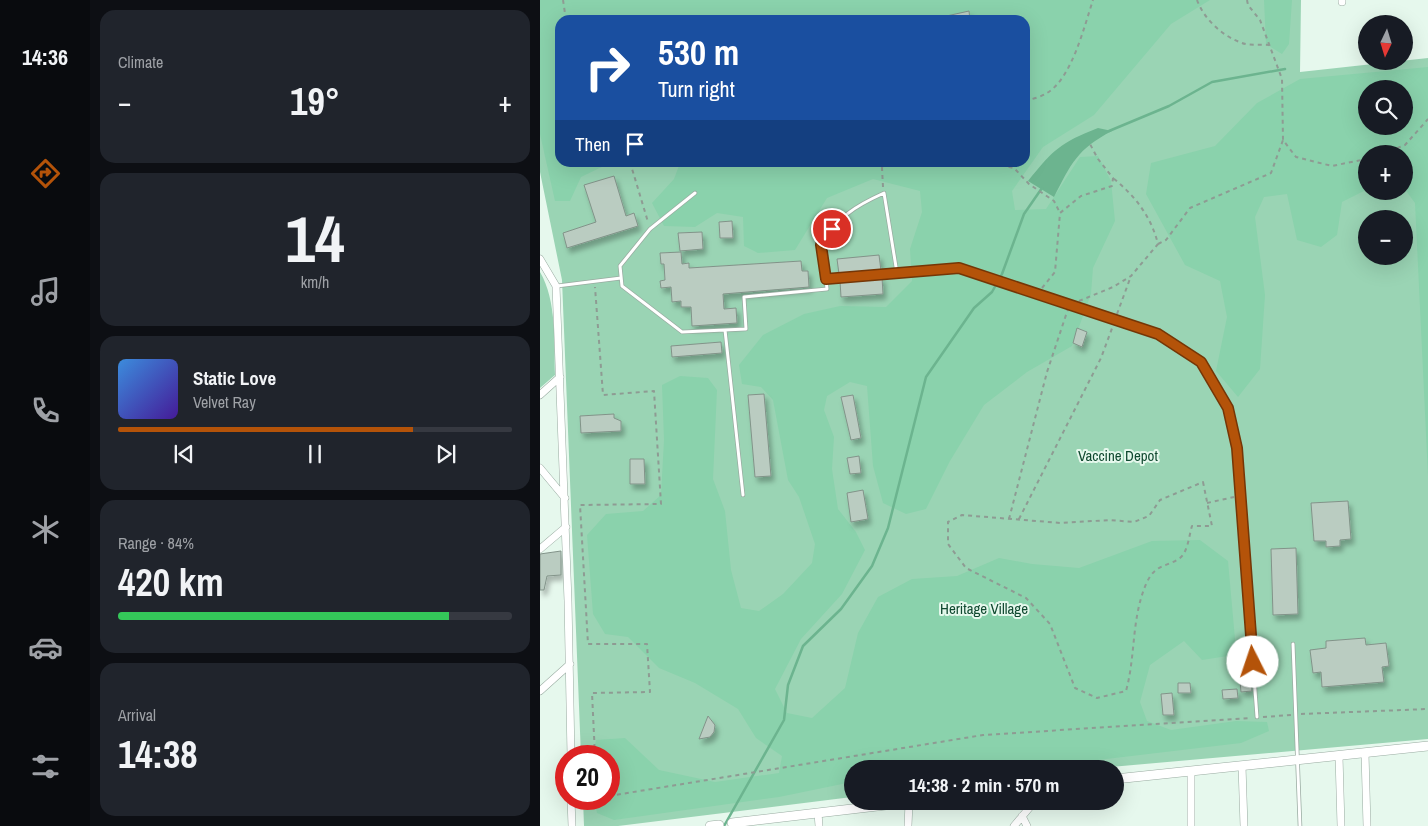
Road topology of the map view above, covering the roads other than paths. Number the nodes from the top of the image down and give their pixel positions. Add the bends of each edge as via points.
1 (695, 193) dead end
2 (540, 259) edge
3 (897, 273) junction
4 (621, 278) junction
5 (826, 279) junction
6 (556, 286) junction
7 (725, 330) junction
8 (560, 378) junction
9 (540, 395) edge
10 (540, 468) edge
11 (743, 495) dead end
12 (565, 499) junction
13 (566, 526) junction
14 (540, 549) edge
15 (1293, 644) dead end
16 (570, 664) junction
17 (540, 691) edge
18 (1257, 717) road end
19 (571, 745) edge
20 (1428, 746) edge
21 (1365, 753) junction
22 (1340, 756) junction
23 (1297, 760) junction
24 (1242, 766) junction
25 (1191, 771) junction
26 (1124, 778) edge
27 (571, 810) edge
28 (845, 810) edge
29 (909, 810) edge
30 (1027, 810) edge
31 (818, 813) junction
32 (1022, 816) junction
33 (761, 823) edge
34 (732, 824) dead end
35 (572, 826) edge
36 (819, 826) edge
37 (908, 826) edge
38 (1014, 826) edge
39 (1027, 826) edge
40 (1191, 826) edge
41 (1244, 826) edge
42 (1300, 826) edge
43 (1341, 826) edge
44 (1366, 826) edge

1 - 4 lane via 650,229 620,266
2 - 6 street
3 - 5 lane
3 - 5 lane via 884,193 853,207 821,245
3 - 18 lane via 959,268 1158,334 1201,362 1228,408 1237,448
4 - 6 lane
4 - 7 lane via 622,286 682,332
5 - 7 lane via 827,290 744,296 746,329
6 - 8 street
7 - 11 lane
8 - 9 street
8 - 12 street
10 - 12 street
12 - 13 street
13 - 14 street
13 - 16 street
15 - 23 lane
16 - 17 street
16 - 19 street
20 - 21 street
21 - 22 street
21 - 44 street
22 - 23 street
22 - 43 street
23 - 24 street
23 - 42 lane
24 - 25 street
24 - 41 street
25 - 26 street
25 - 40 street
27 - 35 street
28 - 31 street
29 - 37 street
30 - 32 street
31 - 33 street
31 - 36 street
32 - 38 street
32 - 39 street
33 - 34 street

